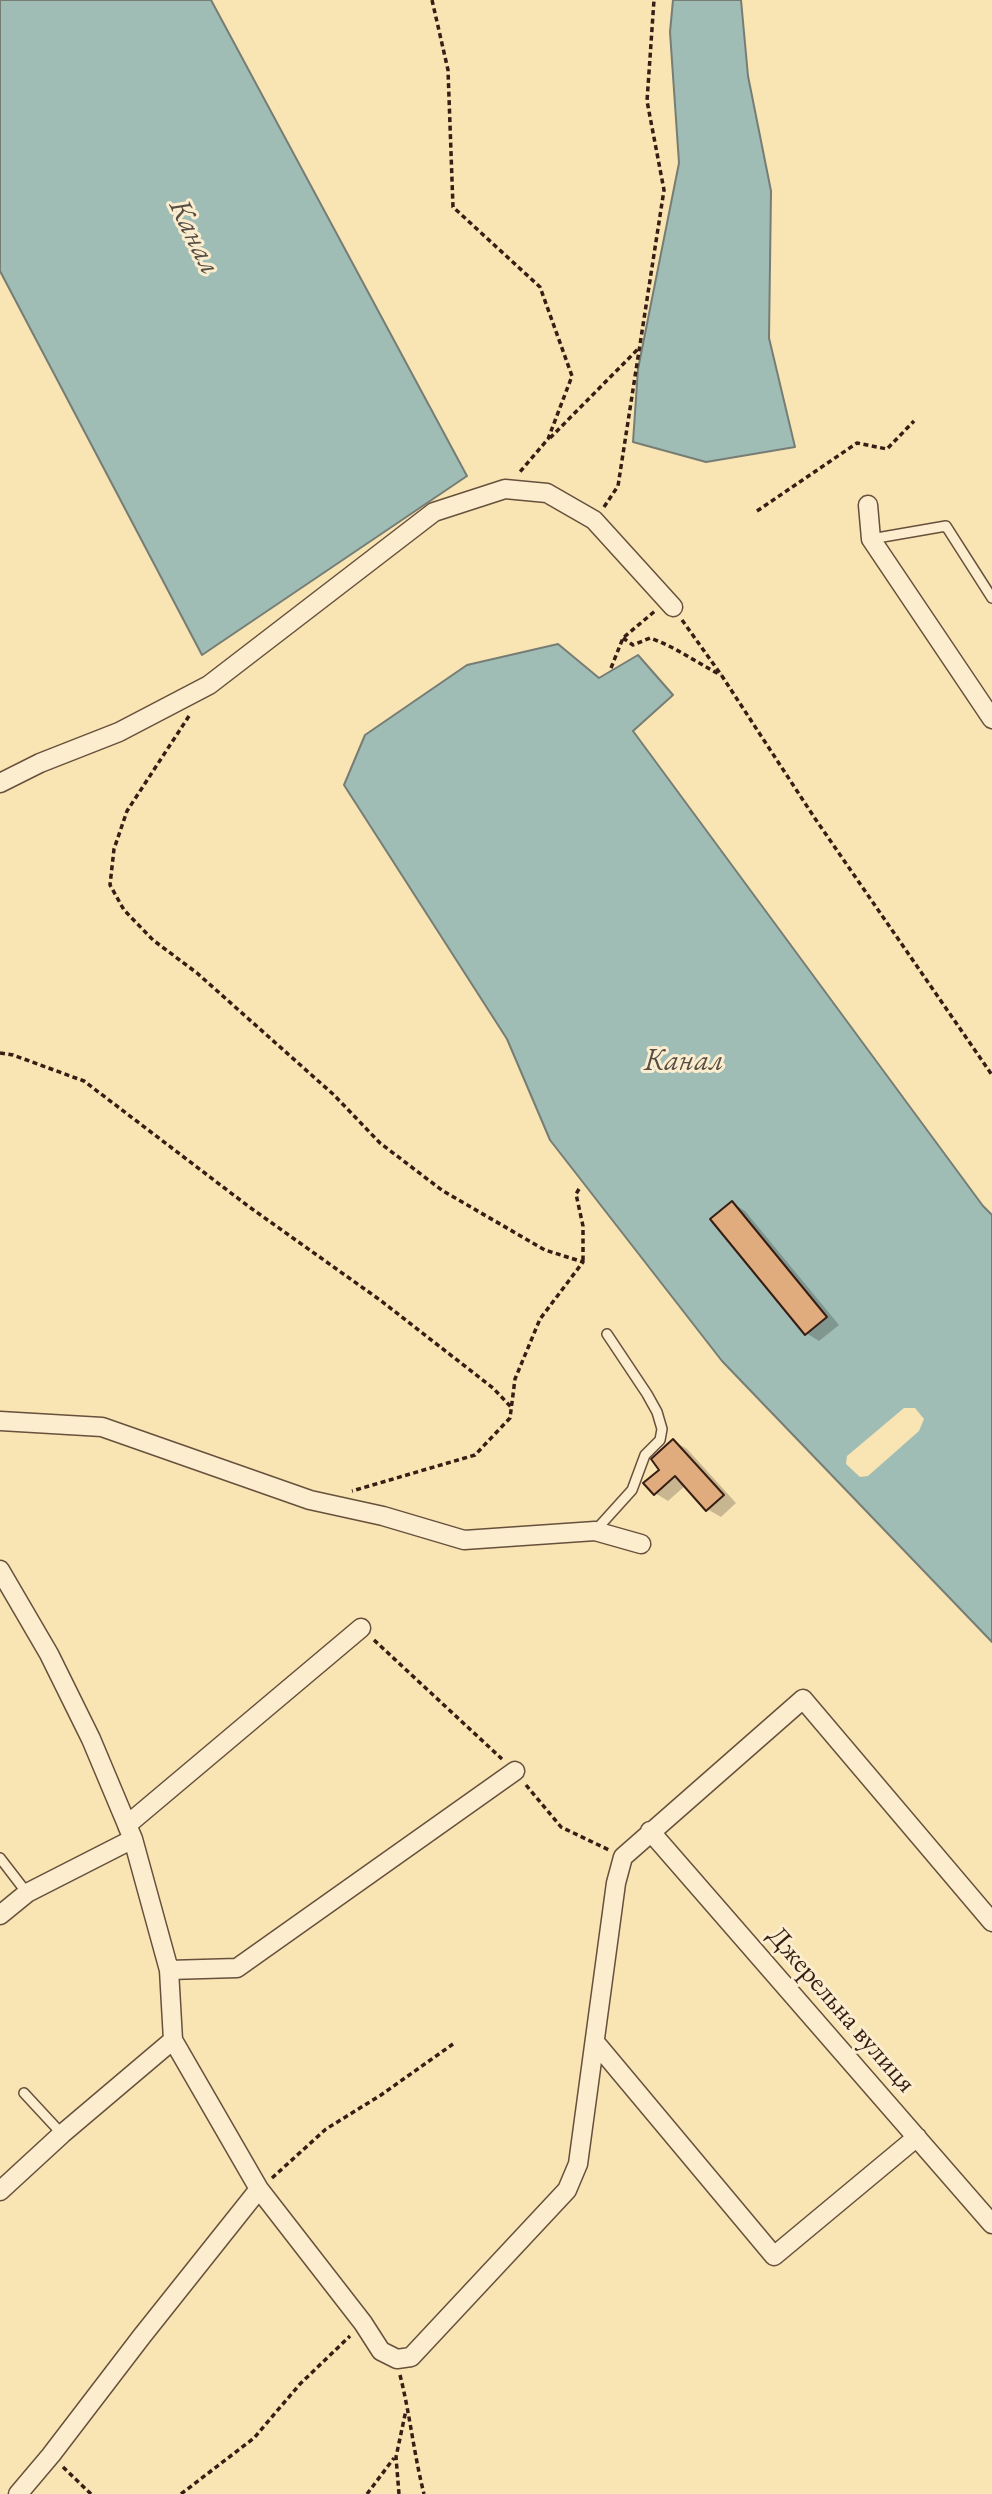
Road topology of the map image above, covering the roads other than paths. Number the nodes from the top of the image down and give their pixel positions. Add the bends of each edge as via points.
1 (868, 505) dead end
2 (871, 539) junction
3 (992, 598) edge
4 (670, 604) road end
5 (992, 719) edge
6 (0, 783) edge
7 (607, 1334) dead end
8 (0, 1421) edge
9 (595, 1531) junction
10 (640, 1544) dead end
11 (0, 1570) edge
12 (361, 1628) road end
13 (515, 1771) road end
14 (650, 1831) junction
15 (130, 1832) junction
16 (0, 1858) edge
17 (27, 1893) junction
18 (0, 1915) edge
19 (992, 1922) edge
20 (169, 1970) junction
21 (173, 2040) junction
22 (595, 2042) junction
23 (24, 2093) dead end
24 (62, 2134) junction
25 (916, 2137) junction
26 (259, 2189) junction
27 (0, 2191) edge
28 (992, 2224) edge
29 (18, 2494) edge

1 - 2 street
2 - 3 lane via 946,526
2 - 5 street
4 - 6 street via 594,520 547,493 505,489 435,512 209,685 118,732
7 - 9 lane via 657,1412 662,1429 660,1440 645,1455 632,1490
8 - 9 street via 102,1427 310,1500 464,1540
9 - 10 street
11 - 15 street via 49,1654
12 - 15 street
13 - 20 street via 237,1968
14 - 19 street via 803,1699
14 - 22 street via 623,1857 616,1883
14 - 25 street, Джерельна вулиця
15 - 17 street
15 - 20 street
16 - 17 lane
17 - 18 street
20 - 21 street
21 - 24 street
21 - 26 street
22 - 25 street via 774,2256
22 - 26 street via 578,2165 567,2190 411,2357 397,2359 380,2351
23 - 24 lane
24 - 27 street
25 - 28 street, Джерельна вулиця
26 - 29 street

